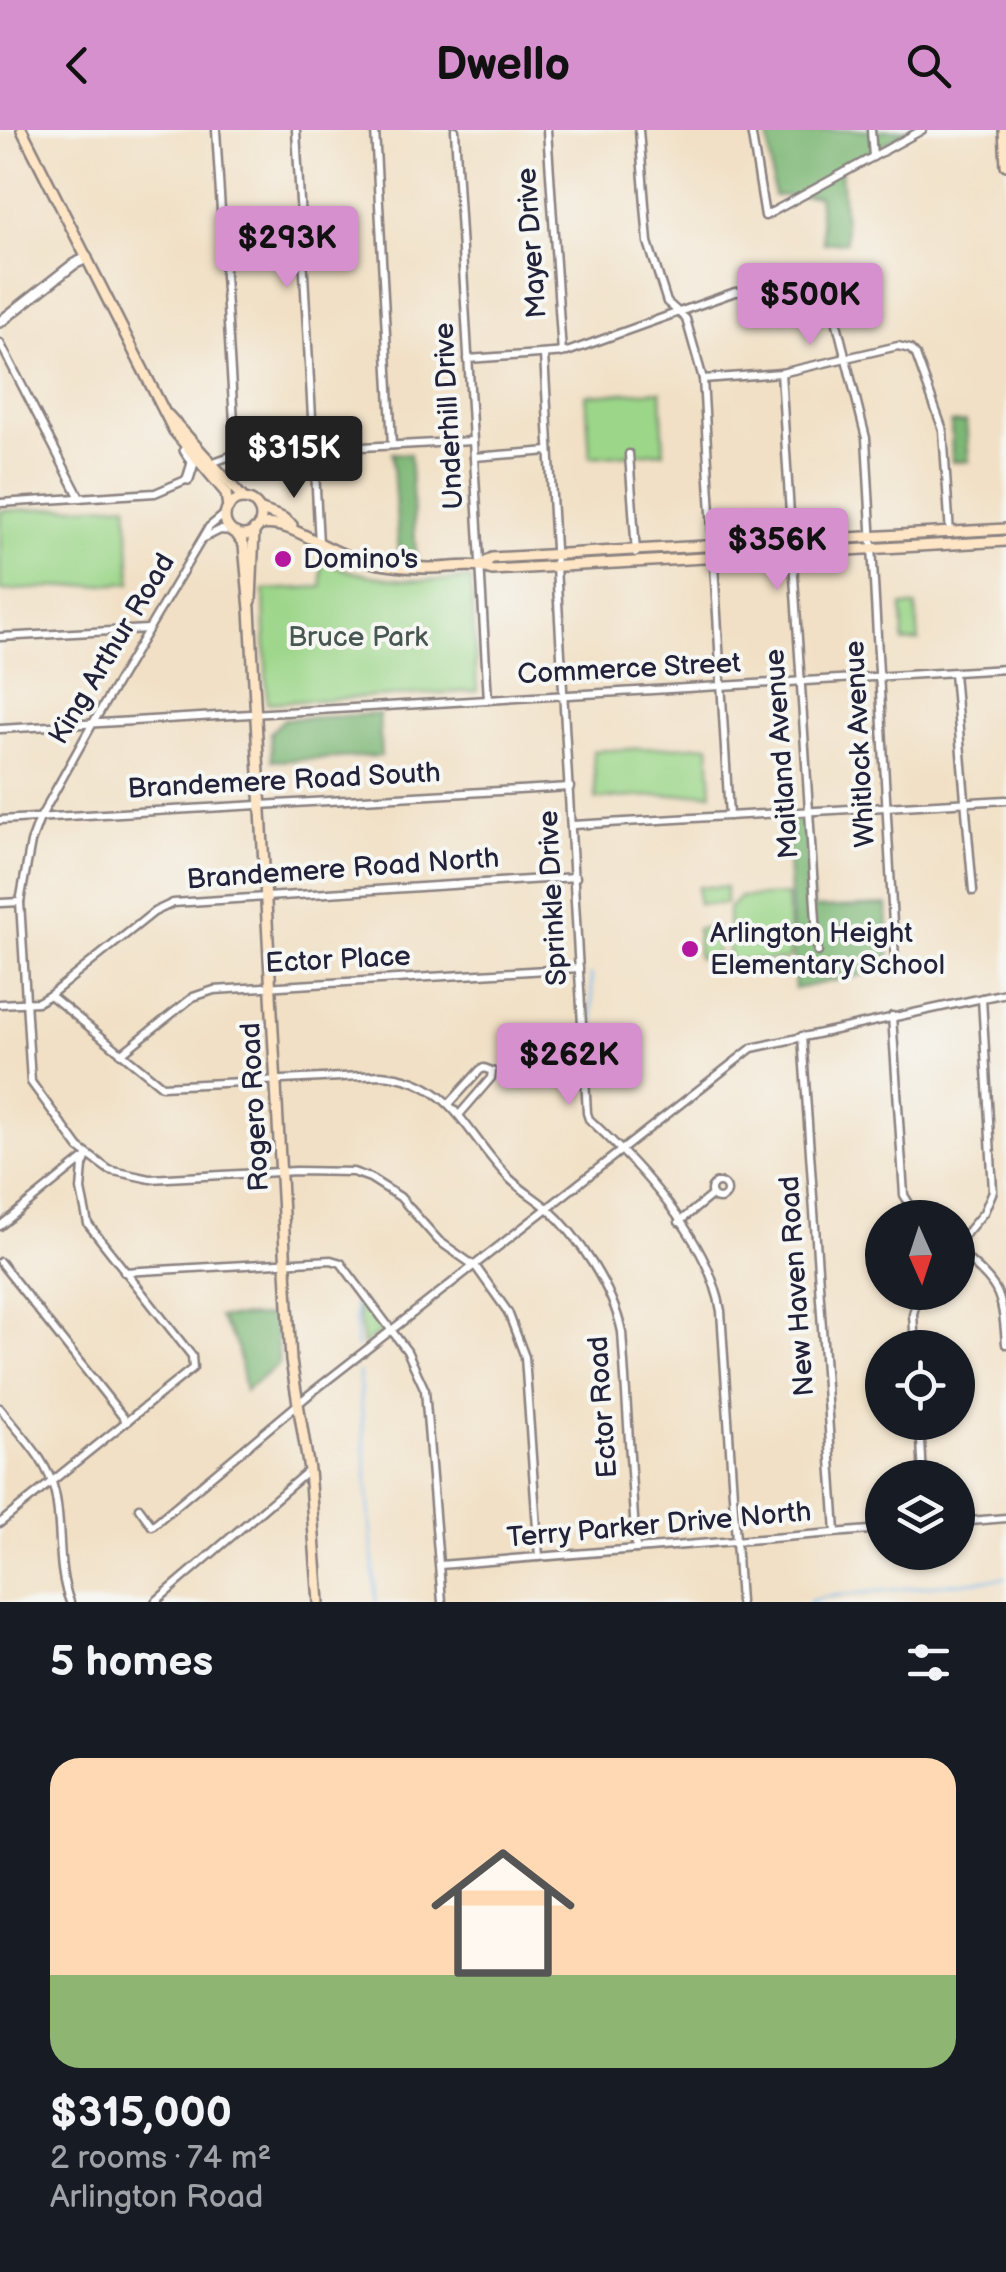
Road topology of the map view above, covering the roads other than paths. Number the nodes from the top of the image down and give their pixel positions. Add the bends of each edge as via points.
1 (22, 130) edge
2 (216, 130) edge
3 (296, 130) edge
4 (375, 130) edge
5 (454, 130) edge
6 (547, 130) edge
7 (639, 130) edge
8 (751, 130) edge
9 (872, 130) edge
10 (922, 130) edge
11 (1004, 130) edge
12 (873, 158) junction
13 (1006, 165) edge
14 (87, 258) junction
15 (678, 312) junction
16 (0, 322) edge
17 (0, 344) edge
18 (562, 353) junction
19 (544, 355) junction
20 (468, 359) junction
21 (845, 359) junction
22 (781, 373) junction
23 (703, 379) junction
24 (168, 418) junction
25 (472, 441) junction
26 (392, 446) junction
27 (314, 450) junction
28 (549, 450) junction
29 (236, 454) junction
30 (629, 454) dead end
31 (474, 457) junction
32 (211, 463) junction
33 (210, 475) junction
34 (188, 479) junction
35 (80, 499) junction
36 (244, 499) junction
37 (0, 504) edge
38 (258, 508) junction
39 (227, 510) junction
40 (256, 528) junction
41 (1006, 529) edge
42 (234, 532) junction
43 (296, 532) junction
44 (950, 532) junction
45 (203, 538) junction
46 (792, 541) junction
47 (1006, 541) edge
48 (871, 543) junction
49 (951, 544) junction
50 (319, 545) junction
51 (713, 546) junction
52 (636, 550) junction
53 (793, 553) junction
54 (714, 558) junction
55 (555, 561) junction
56 (636, 562) junction
57 (480, 566) junction
58 (250, 609) junction
59 (150, 629) junction
60 (0, 637) edge
61 (1006, 669) edge
62 (954, 673) junction
63 (878, 677) junction
64 (800, 681) junction
65 (721, 686) junction
66 (564, 696) junction
67 (488, 700) junction
68 (255, 714) junction
69 (93, 724) junction
70 (0, 729) edge
71 (570, 787) junction
72 (1006, 800) edge
73 (963, 802) junction
74 (260, 805) junction
75 (886, 807) junction
76 (808, 812) junction
77 (729, 816) junction
78 (40, 818) junction
79 (0, 820) edge
80 (572, 826) junction
81 (576, 878) junction
82 (973, 891) dead end
83 (265, 896) junction
84 (20, 902) junction
85 (1, 904) edge
86 (818, 952) dead end
87 (895, 960) dead end
88 (579, 968) junction
89 (270, 987) junction
90 (1006, 993) edge
91 (50, 995) junction
92 (982, 998) junction
93 (26, 1003) junction
94 (0, 1004) edge
95 (892, 1016) junction
96 (802, 1036) junction
97 (120, 1054) junction
98 (276, 1080) junction
99 (450, 1103) junction
100 (459, 1115) junction
101 (623, 1150) junction
102 (87, 1156) junction
103 (281, 1172) junction
104 (712, 1196) dead end
105 (907, 1200) edge
106 (549, 1209) junction
107 (680, 1222) junction
108 (975, 1223) edge
109 (0, 1226) edge
110 (0, 1262) edge
111 (285, 1262) junction
112 (975, 1266) edge
113 (476, 1268) junction
114 (124, 1272) junction
115 (1003, 1292) edge
116 (394, 1331) junction
117 (1006, 1344) edge
118 (298, 1406) junction
119 (0, 1408) edge
120 (127, 1422) junction
121 (309, 1470) junction
122 (52, 1481) junction
123 (139, 1508) dead end
124 (1006, 1518) edge
125 (975, 1521) edge
126 (0, 1523) edge
127 (865, 1529) edge
128 (836, 1532) junction
129 (737, 1540) junction
130 (636, 1549) junction
131 (540, 1557) junction
132 (440, 1566) junction
133 (70, 1602) edge
134 (156, 1602) edge
135 (319, 1602) edge
136 (442, 1602) edge
137 (740, 1602) edge

1 - 14 main road
2 - 29 street
3 - 27 street
4 - 26 street
5 - 20 street, Underhill Drive
6 - 18 street, Mayer Drive
7 - 15 street via 648,242 667,302
8 - 12 street via 764,216
9 - 12 street
10 - 12 street
11 - 13 main road
14 - 16 street
14 - 24 main road
15 - 18 street
15 - 21 street, Whitlock Avenue via 735,292 813,287 832,300
15 - 23 street via 686,319
17 - 35 street
18 - 19 street
19 - 20 street
19 - 28 street, Mayer Drive
20 - 25 street, Underhill Drive
21 - 22 street
21 - 44 street via 898,346 916,355 943,430
21 - 48 street, Whitlock Avenue via 866,438
22 - 23 street
22 - 46 street, Maitland Avenue
23 - 51 street
24 - 32 main road
24 - 33 main road
24 - 34 street via 170,433 193,463
25 - 26 street
25 - 31 street, Underhill Drive
26 - 27 street
27 - 29 street
27 - 50 street
28 - 31 street
28 - 55 street, Mayer Drive
29 - 32 street
30 - 52 street
31 - 57 street, Underhill Drive
32 - 36 main road
33 - 34 street
33 - 39 main road via 226,493
34 - 35 street via 155,493
35 - 37 street
36 - 38 main road
36 - 39 main road
38 - 40 main road
38 - 43 main road via 290,522
39 - 42 main road
39 - 45 street, King Arthur Road
40 - 42 main road
40 - 43 main road via 277,522
40 - 58 main road, Rogero Road
41 - 44 main road
42 - 45 street, King Arthur Road
42 - 58 main road, Rogero Road via 244,545
43 - 50 main road
44 - 48 main road
44 - 49 street
45 - 59 street, King Arthur Road
46 - 48 main road
46 - 51 main road
46 - 53 street, Maitland Avenue
47 - 49 main road
48 - 49 main road
48 - 53 main road
48 - 63 street, Whitlock Avenue
50 - 57 main road via 404,567
51 - 52 main road
51 - 54 street
52 - 55 main road
52 - 56 street
53 - 54 main road
53 - 64 street, Maitland Avenue
54 - 56 main road
54 - 65 street
55 - 56 main road
55 - 57 main road
55 - 66 street, Sprinkle Drive
57 - 67 street, Underhill Drive
58 - 68 main road, Rogero Road
59 - 60 street
59 - 69 street, King Arthur Road
61 - 62 street, Commerce Street
62 - 63 street, Commerce Street
62 - 73 street
63 - 64 street, Commerce Street
63 - 75 street, Whitlock Avenue
64 - 65 street, Commerce Street
64 - 76 street, Maitland Avenue
65 - 66 street, Commerce Street
65 - 77 street
66 - 67 street, Commerce Street
66 - 71 street, Sprinkle Drive
67 - 68 street, Commerce Street
68 - 69 street, Commerce Street
68 - 74 main road, Rogero Road
69 - 70 street, Commerce Street
69 - 78 street, King Arthur Road
71 - 74 street, Brandemere Road South
71 - 80 street, Sprinkle Drive
72 - 73 street
73 - 75 street
73 - 82 street
74 - 78 street, Brandemere Road South
74 - 83 main road, Rogero Road
75 - 76 street
75 - 87 street, Whitlock Avenue
76 - 77 street
76 - 86 street, Maitland Avenue
77 - 80 street
78 - 79 street, Brandemere Road South
78 - 84 street, King Arthur Road
80 - 81 street, Sprinkle Drive
81 - 83 street, Brandemere Road North
81 - 88 street, Sprinkle Drive
83 - 89 main road, Rogero Road
83 - 91 street, Brandemere Road North via 167,905
84 - 85 street
84 - 93 street, King Arthur Road
88 - 89 street, Ector Place
88 - 101 street, Sprinkle Drive via 587,1113
89 - 97 street, Ector Place via 203,992
89 - 98 main road, Rogero Road
90 - 92 street
91 - 93 street, Brandemere Road North
91 - 97 street, Ector Road
92 - 95 street
92 - 108 street via 993,1191
93 - 94 street, Brandemere Road North
93 - 102 street, King Arthur Road via 31,1082
95 - 96 street
95 - 105 street
96 - 101 street via 752,1048
96 - 128 street, New Haven Road
97 - 98 street, Ector Road via 162,1086
98 - 99 street, Ector Road via 399,1076
98 - 103 main road, Rogero Road
99 - 100 street, Ector Road
99 - 100 street via 480,1070 492,1072
100 - 106 street, Ector Road via 506,1175
101 - 106 street
101 - 107 street, Sprinkle Drive
102 - 103 street via 122,1175 150,1179
102 - 109 street
102 - 114 street via 84,1216
103 - 111 main road, Rogero Road
103 - 113 street via 326,1170 370,1178
104 - 107 street
106 - 113 street
106 - 130 street, Ector Road via 617,1308
107 - 129 street, Sprinkle Drive via 704,1256 717,1291
110 - 120 street
111 - 114 street
111 - 116 street via 341,1264
111 - 118 main road, Rogero Road
112 - 115 street
113 - 116 street
113 - 131 street via 508,1312 525,1357
114 - 120 street via 194,1364
115 - 117 street
116 - 118 street
116 - 132 street via 418,1372 429,1410
118 - 121 main road, Rogero Road
118 - 123 street via 152,1526
119 - 122 street
120 - 122 street
121 - 134 street
121 - 135 main road, Rogero Road
122 - 126 street
122 - 133 street
124 - 125 street
127 - 128 street, Terry Parker Drive North
128 - 129 street, Terry Parker Drive North
129 - 130 street, Terry Parker Drive North
129 - 137 street, Sprinkle Drive
130 - 131 street, Terry Parker Drive North
131 - 132 street, Terry Parker Drive North
132 - 136 street

